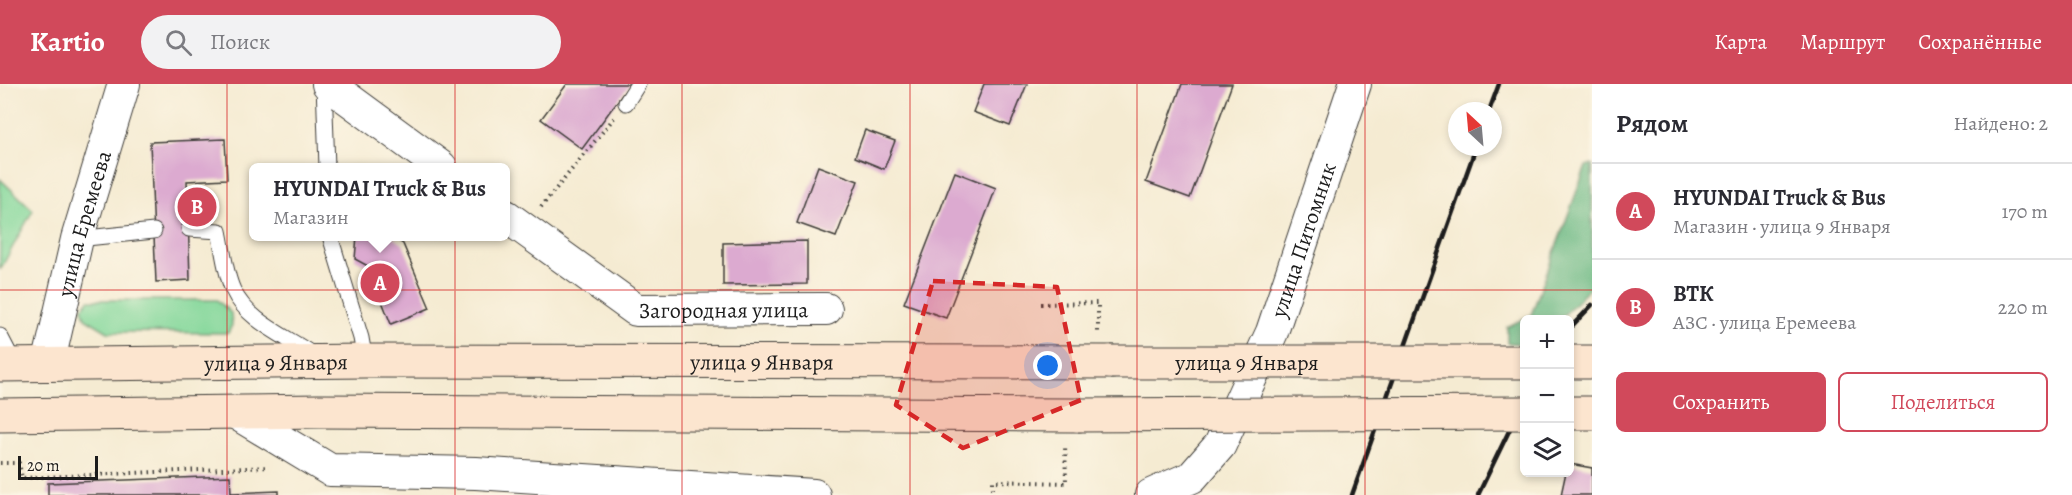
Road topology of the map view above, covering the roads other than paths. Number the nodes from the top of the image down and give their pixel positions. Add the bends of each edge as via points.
1 (124, 84) edge
2 (326, 84) edge
3 (638, 84) edge
4 (1355, 84) edge
5 (626, 103) road end
6 (327, 163) edge
7 (434, 163) edge
8 (515, 222) edge
9 (189, 229) dead end
10 (154, 231) dead end
11 (77, 239) junction
12 (331, 241) edge
13 (826, 309) dead end
14 (0, 336) edge
15 (365, 361) junction
16 (324, 362) junction
17 (1520, 362) edge
18 (1574, 362) edge
19 (1592, 362) edge
20 (8, 365) edge
21 (48, 365) junction
22 (234, 412) junction
23 (1520, 413) edge
24 (1574, 413) edge
25 (1592, 413) edge
26 (0, 415) edge
27 (473, 484) edge
28 (814, 495) edge
29 (1150, 495) edge

1 - 11 street, улица Еремеева
2 - 6 lane
2 - 7 street
3 - 5 lane
4 - 29 street, улица Питомник via 1272,332 1220,445 1192,477
8 - 13 street, Загородная улица via 636,310
9 - 16 lane via 219,231 233,290 244,306 256,319
10 - 11 lane
11 - 21 street, улица Еремеева
12 - 15 lane
14 - 20 lane
15 - 16 main road, улица 9 Января
15 - 17 main road, улица 9 Января, bridge via 1104,352
16 - 21 main road, улица 9 Января
18 - 19 main road
20 - 21 main road, улица 9 Января
22 - 23 main road, bridge via 1072,428
22 - 26 main road
22 - 27 street via 330,470
24 - 25 main road
27 - 28 street

